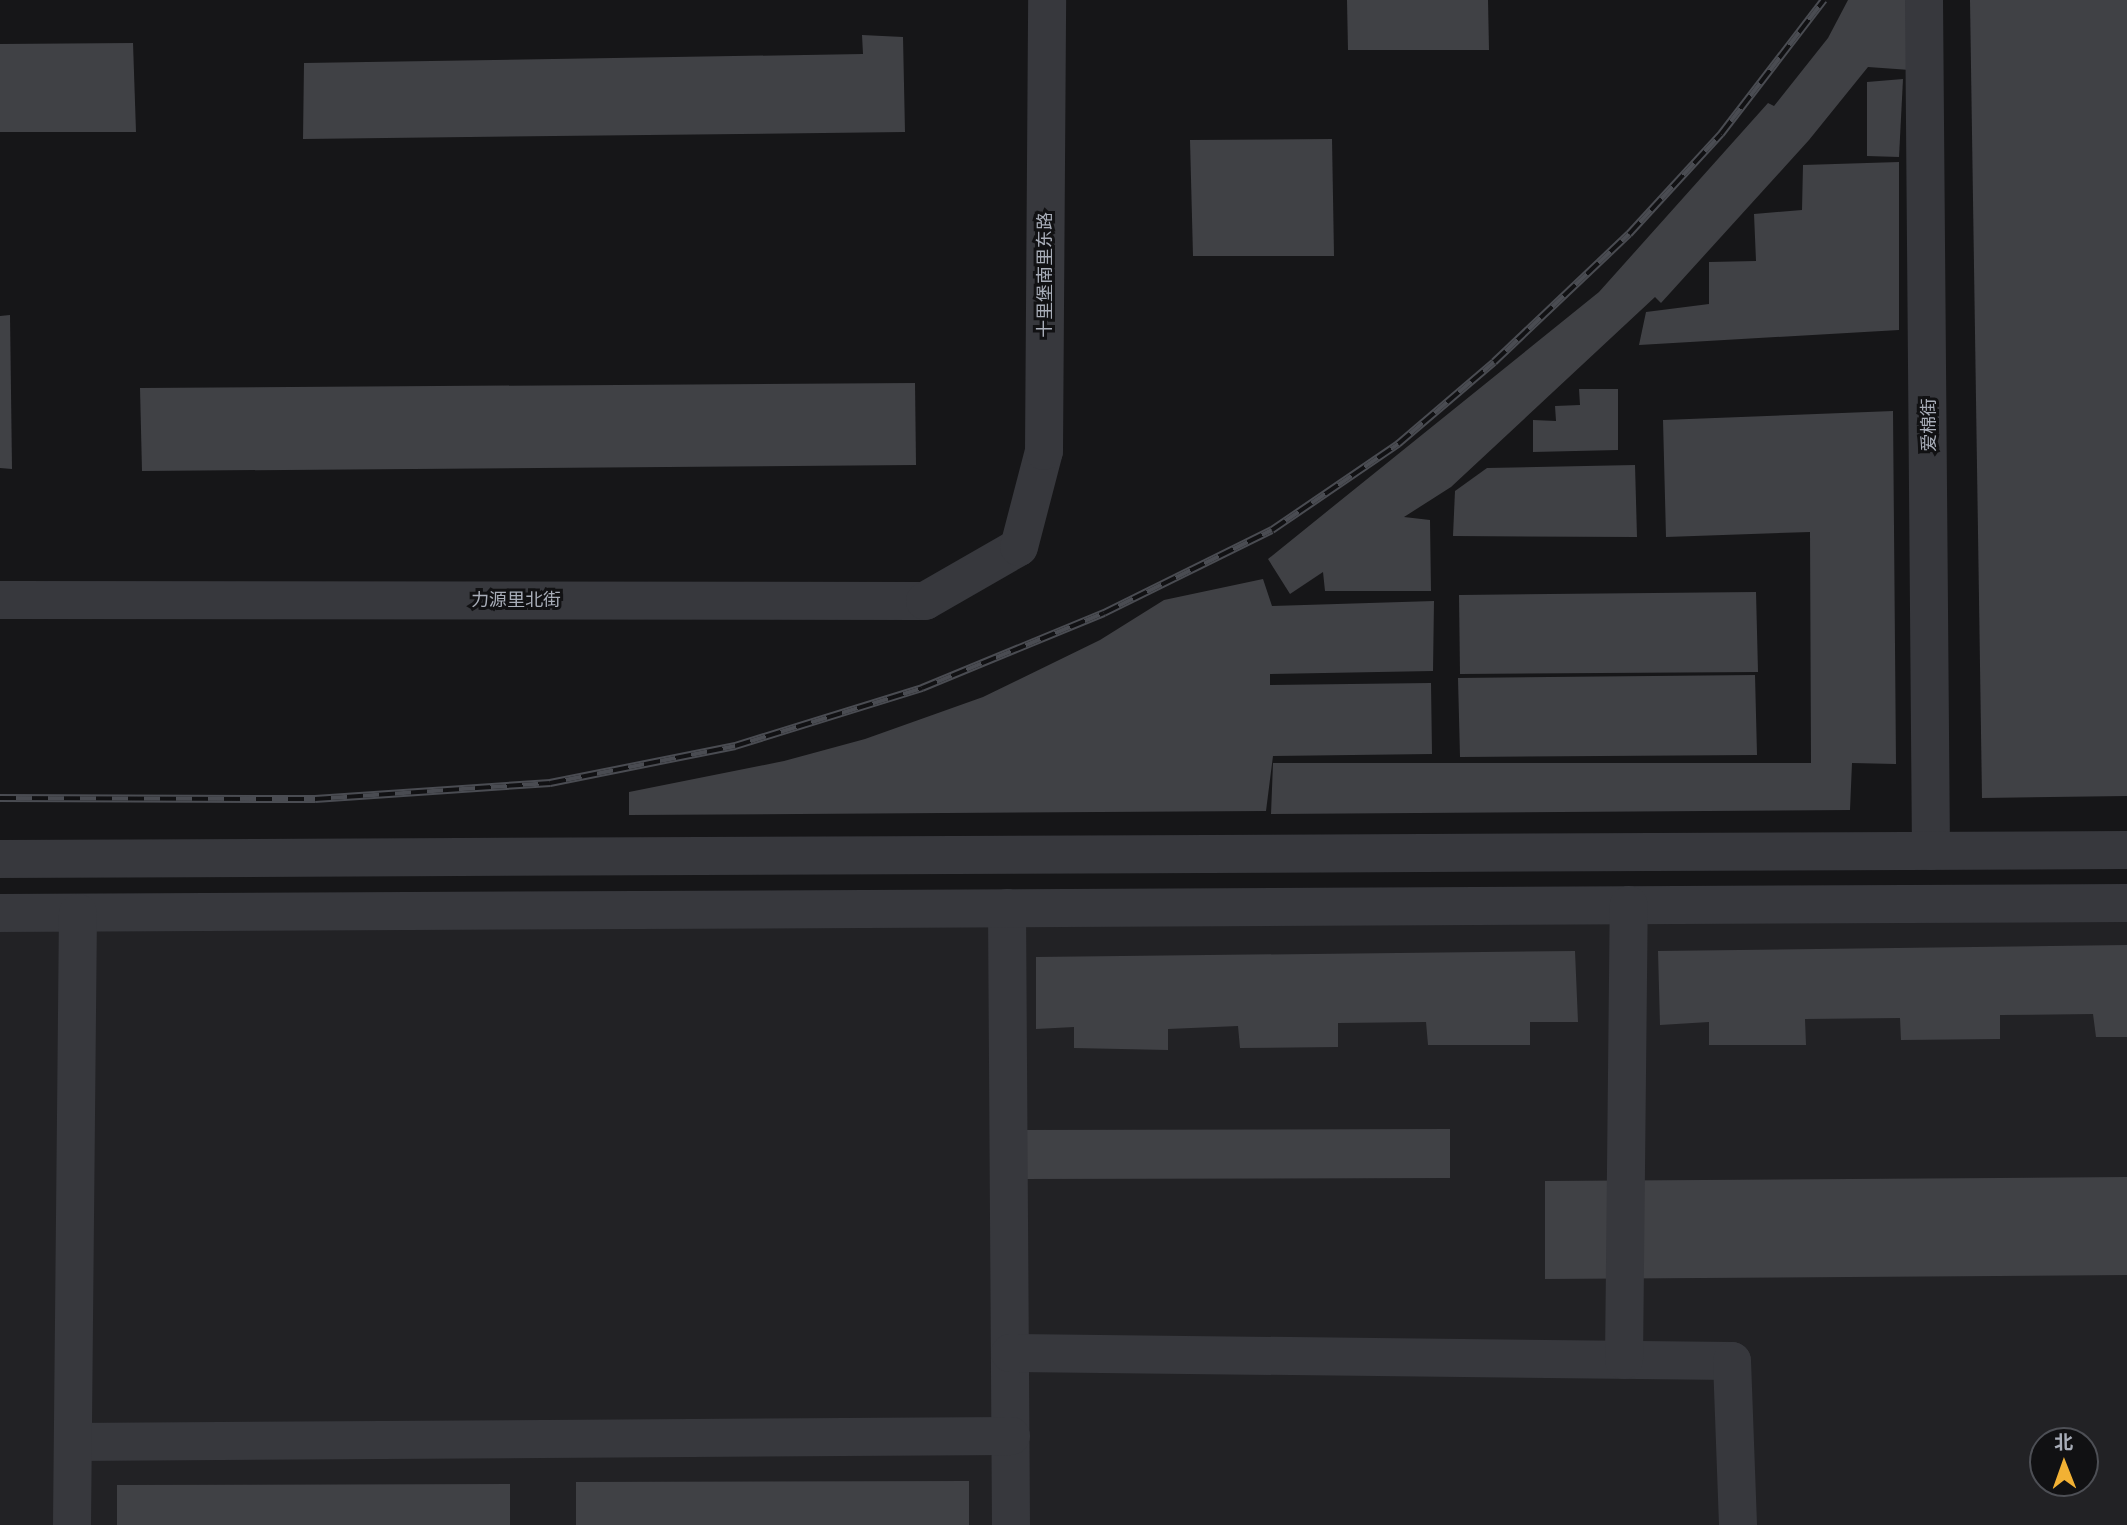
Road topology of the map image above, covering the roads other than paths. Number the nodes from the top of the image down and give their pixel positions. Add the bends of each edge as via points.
1 (1047, 0) edge
2 (1924, 0) edge
3 (1019, 547) joint
4 (0, 600) edge
5 (2127, 850) edge
6 (1931, 851) junction
7 (0, 859) edge
8 (2127, 903) edge
9 (1629, 905) junction
10 (1007, 908) junction
11 (0, 913) edge
12 (78, 913) junction
13 (1010, 1353) junction
14 (1624, 1360) junction
15 (1011, 1436) junction
16 (73, 1442) junction
17 (72, 1525) edge
18 (1011, 1525) edge
19 (1738, 1525) edge

1 - 3 street, 十里堡南里东路 via 1044,451
2 - 6 street, 爱棉街
3 - 4 street, 力源里北街 via 925,601
5 - 6 street
6 - 7 street
8 - 9 street
9 - 10 street
9 - 14 street
10 - 12 street
10 - 13 street
11 - 12 street
12 - 16 street
13 - 14 street
13 - 15 street
14 - 19 street via 1732,1361
15 - 16 street
15 - 18 street
16 - 17 street

